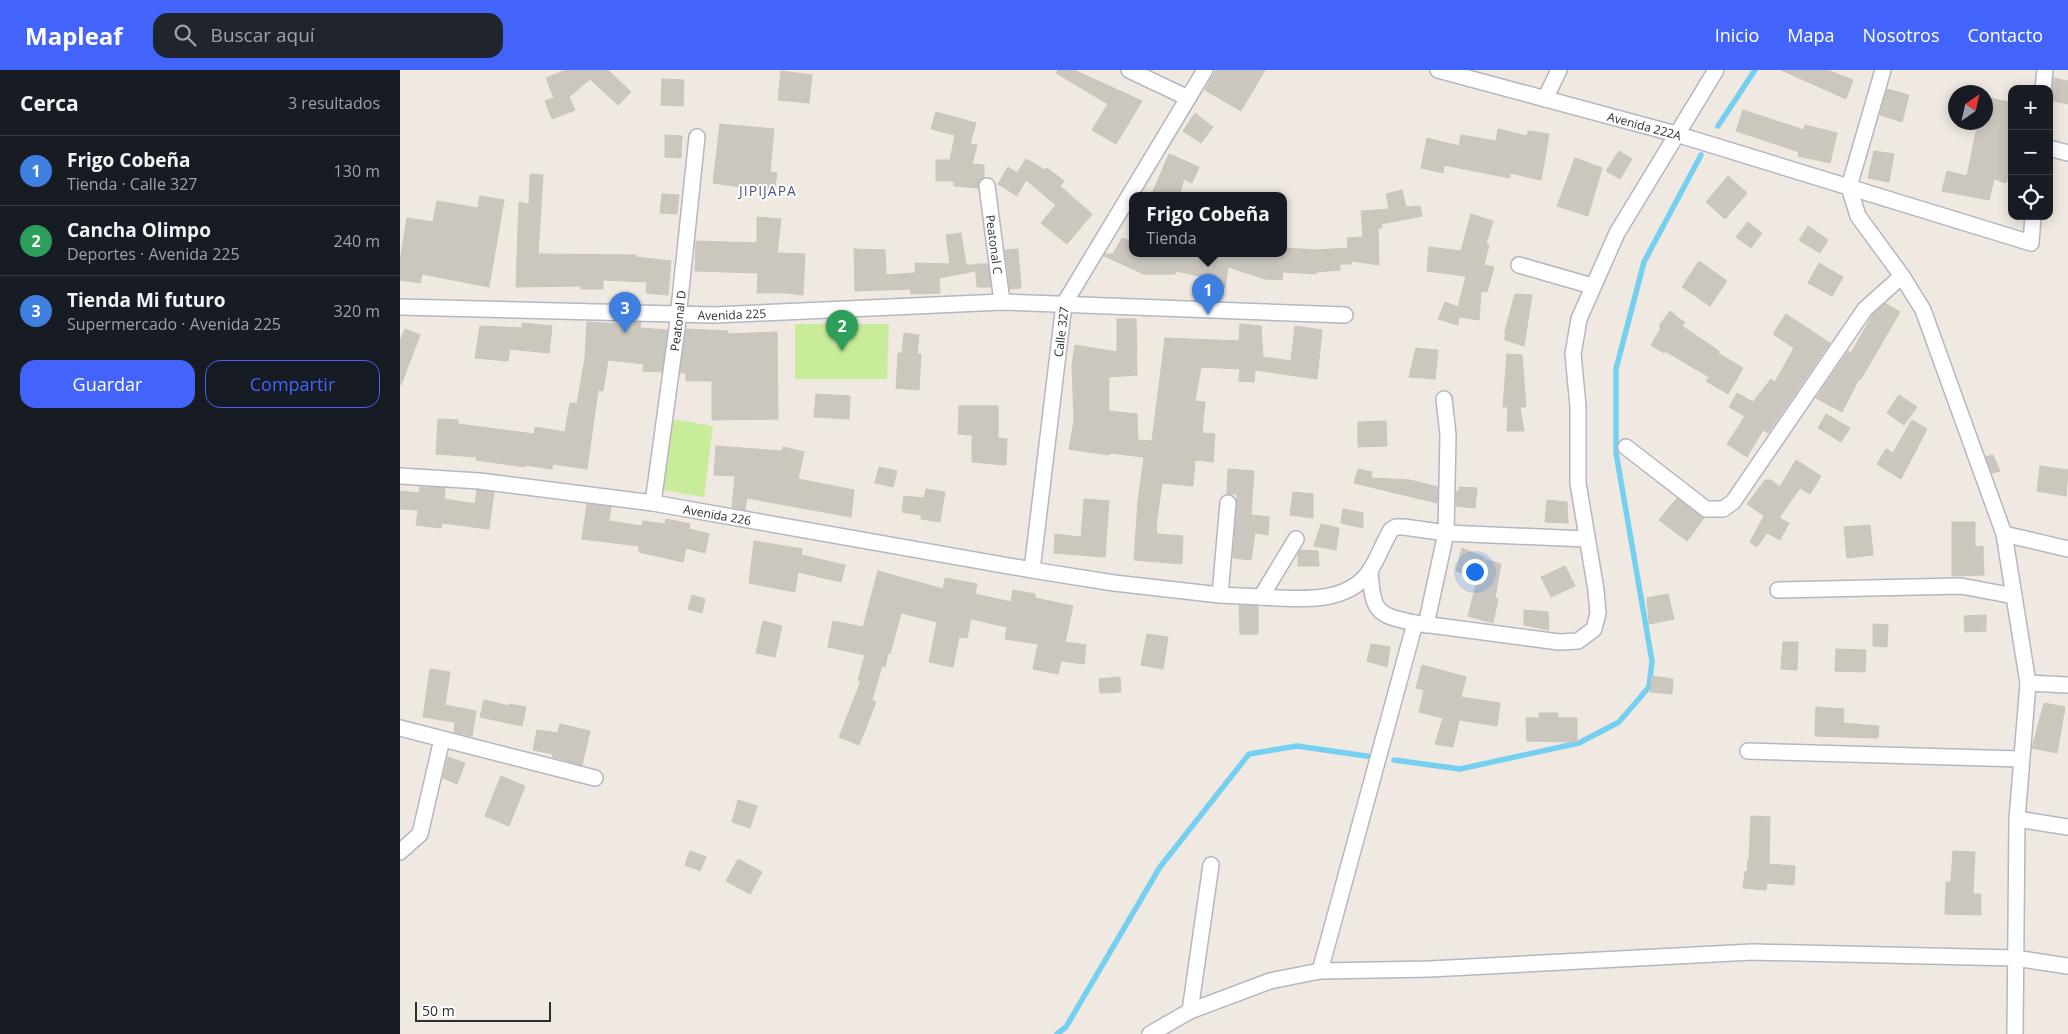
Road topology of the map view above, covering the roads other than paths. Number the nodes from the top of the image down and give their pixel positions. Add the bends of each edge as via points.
1 (1129, 70) edge
2 (1205, 70) edge
3 (1438, 70) edge
4 (1559, 70) edge
5 (1716, 70) edge
6 (1883, 70) edge
7 (2045, 70) edge
8 (2043, 85) edge
9 (1188, 98) junction
10 (1545, 99) junction
11 (1676, 134) junction
12 (697, 137) dead end
13 (2053, 149) edge
14 (2068, 153) edge
15 (987, 186) dead end
16 (1849, 187) junction
17 (1131, 192) edge
18 (1129, 196) edge
19 (2033, 220) edge
20 (1519, 265) dead end
21 (1902, 276) junction
22 (1592, 286) junction
23 (1002, 302) junction
24 (1064, 304) junction
25 (400, 306) edge
26 (678, 314) junction
27 (1345, 315) dead end
28 (1444, 399) dead end
29 (1626, 447) dead end
30 (400, 476) edge
31 (653, 503) junction
32 (1228, 503) dead end
33 (1446, 533) junction
34 (2004, 534) junction
35 (1296, 539) dead end
36 (1586, 539) junction
37 (2068, 549) edge
38 (1032, 570) junction
39 (1370, 571) junction
40 (1778, 590) dead end
41 (1220, 596) junction
42 (2014, 596) junction
43 (1261, 597) junction
44 (1421, 624) junction
45 (2028, 683) junction
46 (2068, 685) edge
47 (400, 728) edge
48 (442, 739) junction
49 (1748, 752) dead end
50 (2020, 759) junction
51 (595, 778) dead end
52 (2017, 820) junction
53 (2068, 827) edge
54 (400, 852) edge
55 (1211, 865) dead end
56 (2015, 958) junction
57 (2068, 966) edge
58 (1320, 971) junction
59 (1190, 1010) junction
60 (1150, 1034) edge
61 (2015, 1034) edge

1 - 9 street
2 - 9 street, Calle 327
3 - 10 street, Avenida 222A
4 - 10 street
5 - 11 street
6 - 16 street
7 - 8 street
9 - 17 street, Calle 327
10 - 11 street, Avenida 222A
11 - 16 street, Avenida 222A
11 - 22 street via 1617,233
12 - 26 street, Peatonal D
13 - 14 street
15 - 23 street, Peatonal C
16 - 19 street, Avenida 222A via 2032,243
16 - 21 street via 1858,216
18 - 24 street, Calle 327
20 - 22 street
21 - 29 street via 1865,309 1733,502 1723,509 1706,509
21 - 34 street via 1923,310
22 - 36 street via 1579,320 1573,354 1578,406 1578,483
23 - 24 street, Avenida 225
23 - 26 street, Avenida 225
24 - 27 street, Avenida 225
24 - 38 street, Calle 327
25 - 26 street, Avenida 225
26 - 31 street, Peatonal D
28 - 33 street via 1448,435
30 - 31 street, Avenida 226 via 479,481
31 - 38 street, Avenida 226
32 - 41 street
33 - 36 street
33 - 39 street via 1396,527 1391,530
33 - 44 street
34 - 37 street
34 - 42 street
35 - 43 street
36 - 44 street via 1598,613 1594,628 1578,641 1560,642
38 - 41 street, Avenida 226
39 - 43 street, Avenida 226 via 1344,592 1325,597
39 - 44 street via 1376,608 1390,618
40 - 42 street via 1962,586
41 - 43 street, Avenida 226
42 - 45 street
44 - 58 street
45 - 46 street
45 - 50 street
47 - 48 street
48 - 51 street
48 - 54 street via 420,834
49 - 50 street
50 - 52 street
52 - 53 street
52 - 56 street
55 - 59 street
56 - 57 street
56 - 58 street via 1752,952 1430,969
56 - 61 street
58 - 59 street via 1270,981
59 - 60 street

